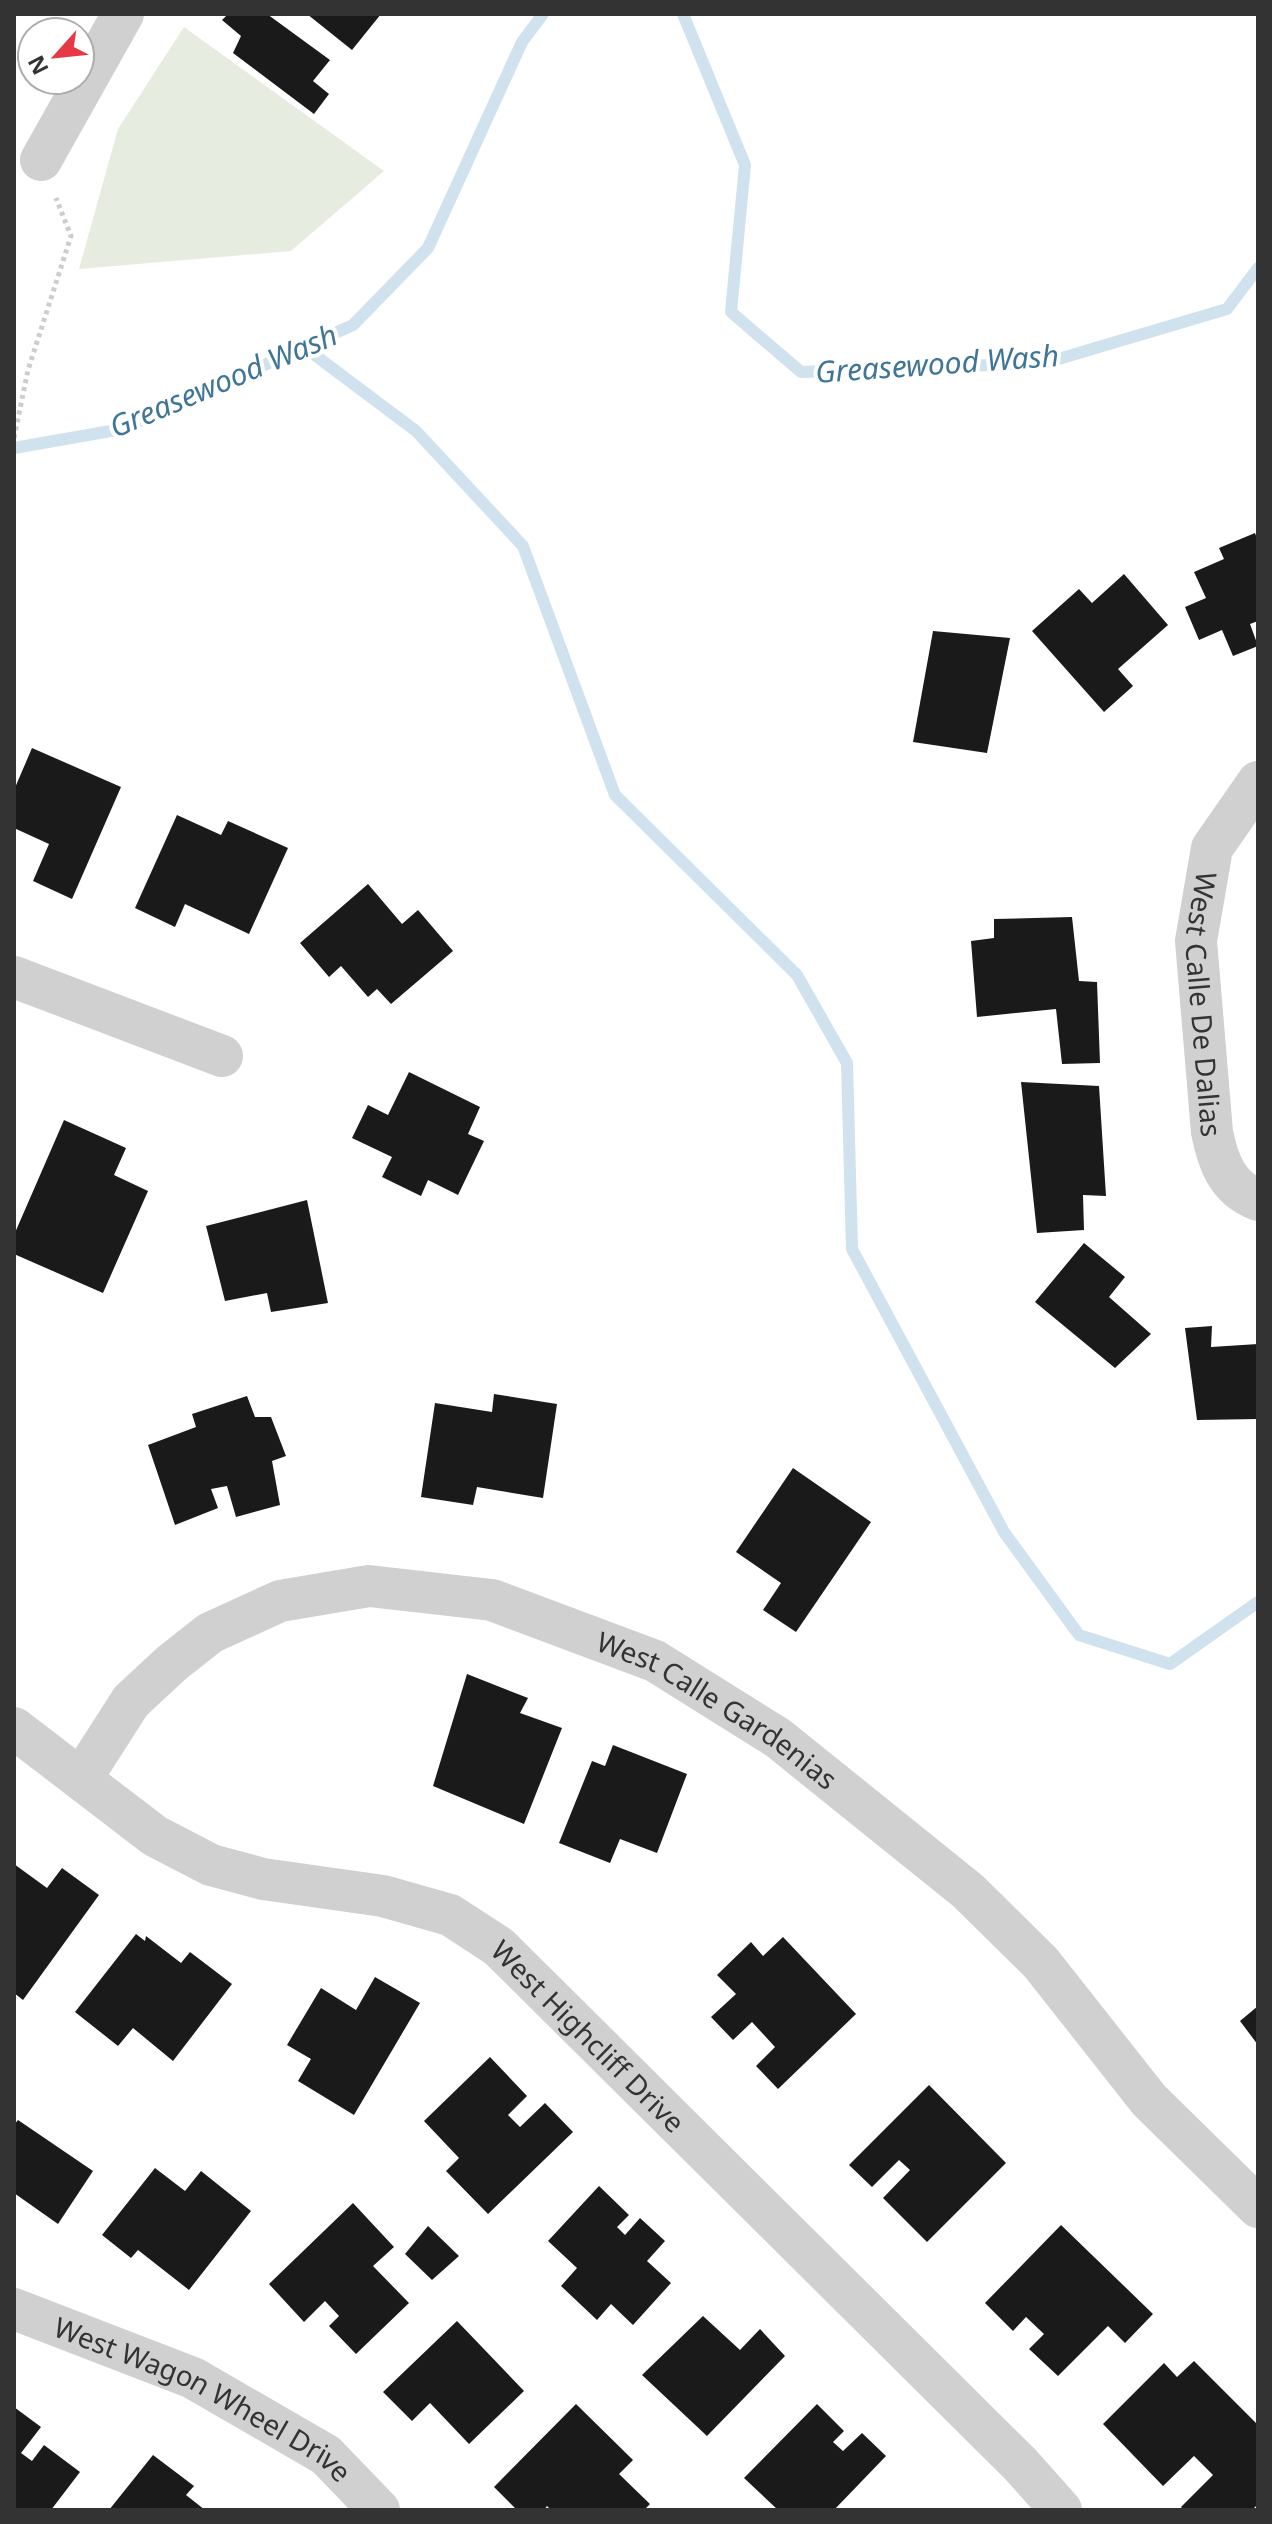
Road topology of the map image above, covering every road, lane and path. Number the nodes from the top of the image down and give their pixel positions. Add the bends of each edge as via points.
1 (114, 17) edge
2 (41, 160) joint
3 (14, 438) edge
4 (1258, 782) edge
5 (14, 977) edge
6 (222, 1056) dead end
7 (1236, 1201) edge
8 (14, 1728) edge
9 (81, 1779) junction
10 (1258, 2207) edge
11 (14, 2309) edge
12 (379, 2510) edge
13 (1061, 2510) edge

1 - 2 street
2 - 3 path via 71,236 28,370
4 - 7 street, West Calle De Dalias via 1212,848 1196,941 1212,1132
5 - 6 street
8 - 9 street, West Highcliff Drive
9 - 10 street, West Calle Gardenias via 131,1701 172,1663 210,1633 280,1601 369,1586 492,1600 655,1661 778,1738 968,1891 1031,1952 1149,2100
9 - 13 street, West Highcliff Drive via 155,1836 211,1865 423,1907 450,1915 499,1947 998,2441
11 - 12 street, West Wagon Wheel Drive via 193,2378 326,2455

